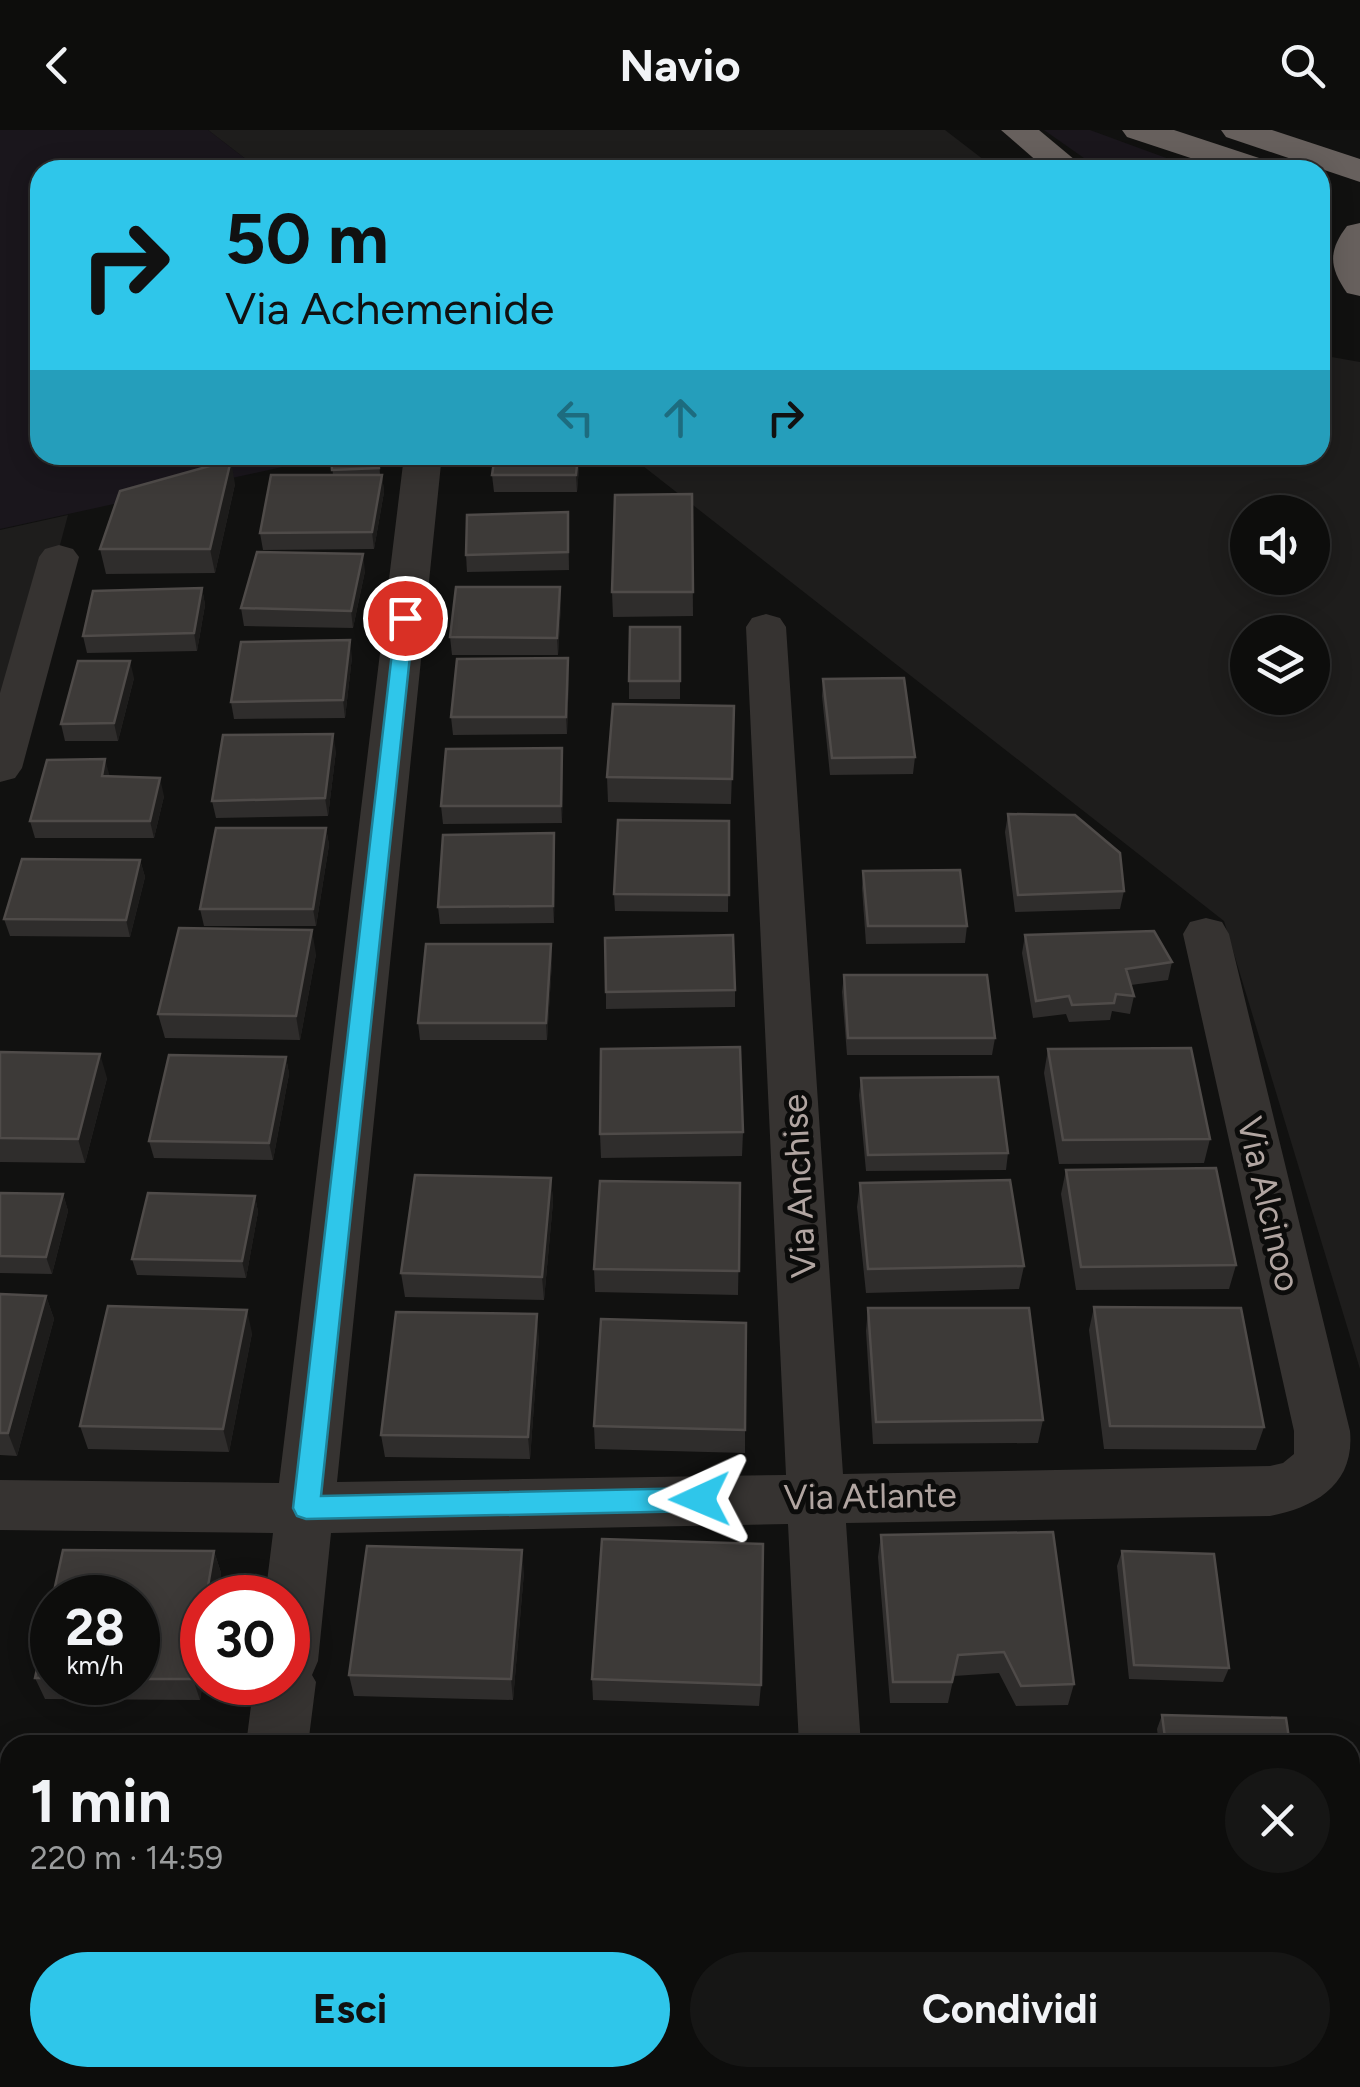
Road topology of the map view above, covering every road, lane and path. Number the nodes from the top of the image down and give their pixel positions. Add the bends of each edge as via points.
1 (1018, 130) edge
2 (1139, 130) edge
3 (1238, 130) edge
4 (1056, 160) edge
5 (1231, 160) edge
6 (1330, 160) edge
7 (1330, 160) edge
8 (1360, 170) edge
9 (1330, 201) edge
10 (1348, 220) edge
11 (1360, 285) edge
12 (422, 465) edge
13 (60, 557) dead end
14 (766, 627) dead end
15 (0, 768) edge
16 (1206, 934) dead end
17 (1315, 1472) joint
18 (818, 1496) junction
19 (0, 1506) edge
20 (306, 1508) junction
21 (298, 1575) edge
22 (282, 1705) edge
23 (278, 1735) edge
24 (830, 1735) edge

1 - 4 highway
2 - 5 highway
3 - 6 highway
7 - 8 highway
9 - 10 highway
10 - 11 highway via 1349,258
12 - 20 street
13 - 15 street
14 - 18 street, Via Anchise
16 - 17 street, Via Alcinoo via 1322,1430
17 - 18 street, Via Atlante via 1270,1492
18 - 20 street, Via Atlante
18 - 24 street, Via Anchise
19 - 20 street, Via Atlante
20 - 21 street
22 - 23 street

